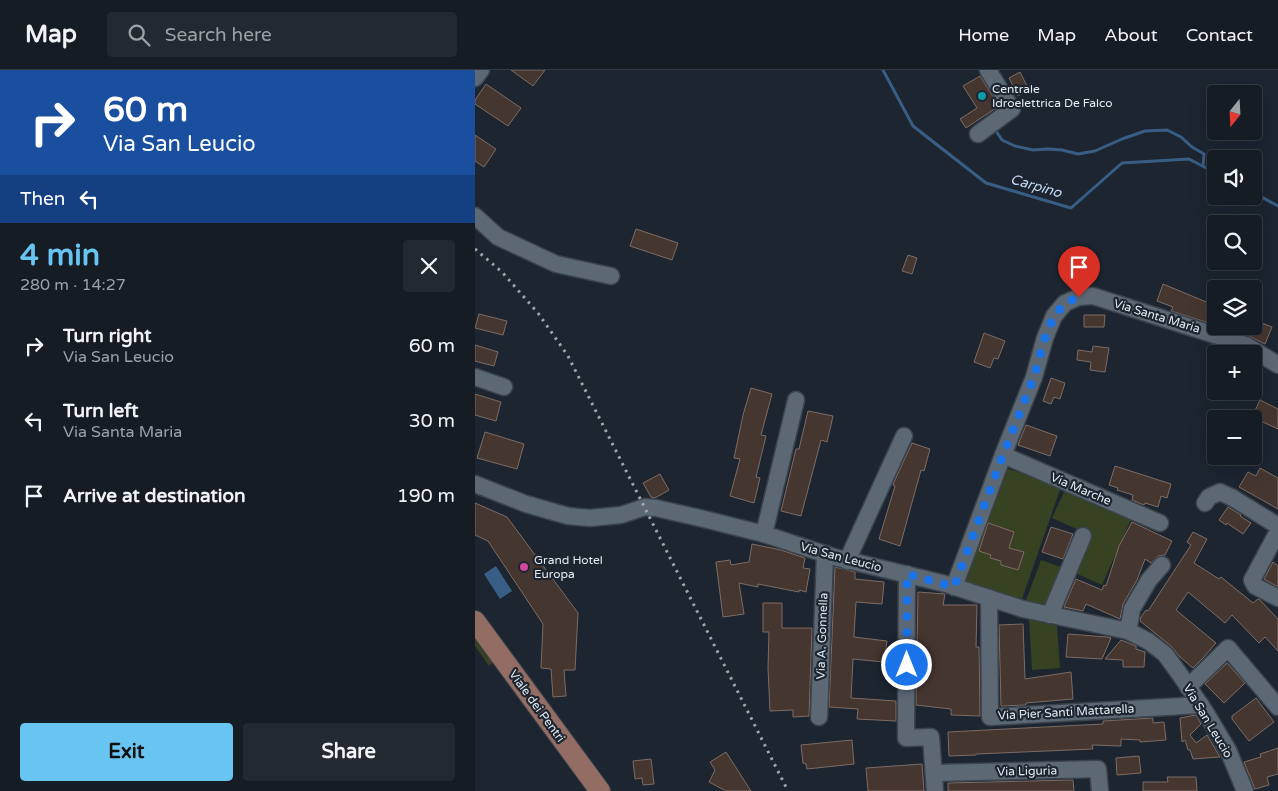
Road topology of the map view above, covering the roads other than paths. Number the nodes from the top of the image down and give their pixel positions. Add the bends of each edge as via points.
1 (481, 70) edge
2 (988, 70) edge
3 (475, 78) edge
4 (978, 134) dead end
5 (475, 216) edge
6 (611, 276) dead end
7 (1278, 365) edge
8 (475, 377) edge
9 (503, 386) dead end
10 (796, 400) dead end
11 (904, 436) dead end
12 (1003, 455) junction
13 (475, 484) edge
14 (1205, 503) dead end
15 (1160, 523) dead end
16 (1278, 526) edge
17 (764, 534) junction
18 (1278, 535) edge
19 (1083, 536) dead end
20 (825, 554) junction
21 (847, 560) junction
22 (1162, 565) dead end
23 (907, 574) junction
24 (954, 587) junction
25 (989, 598) junction
26 (1278, 598) edge
27 (1050, 615) junction
28 (475, 621) edge
29 (1128, 631) junction
30 (1188, 687) junction
31 (1201, 705) junction
32 (1278, 707) edge
33 (819, 717) dead end
34 (934, 773) junction
35 (600, 791) edge
36 (935, 791) edge
37 (1100, 791) edge
38 (1245, 791) edge

1 - 3 street
2 - 4 street via 1012,109
5 - 6 street via 498,237 556,264
7 - 12 street, Via Santa Maria via 1238,342 1093,296 1079,297 1065,303 1054,316
8 - 9 street
10 - 17 street
11 - 21 street
12 - 15 street, Via Marche
12 - 24 street, Via Santa Maria
13 - 17 street, Via San Leucio via 568,516 590,518 621,515 645,507 656,508
14 - 16 street via 1220,492
17 - 20 street, Via San Leucio
18 - 26 street via 1253,580 1255,586
19 - 27 street
20 - 21 street, Via San Leucio
20 - 33 street, Via A. Gonnella
21 - 23 street, Via San Leucio
22 - 29 street via 1132,609
23 - 24 street, Via San Leucio
23 - 34 street via 906,738 931,737
24 - 25 street, Via San Leucio
25 - 27 street, Via San Leucio
25 - 31 street, Via Pier Santi Mattarella via 990,716
27 - 29 street, Via San Leucio
28 - 35 main road, Viale dei Pentri
29 - 30 street, Via San Leucio via 1165,654
30 - 31 street, Via San Leucio
30 - 32 street via 1228,648
31 - 38 street, Via San Leucio via 1228,750
34 - 36 street
34 - 37 street, Via Liguria via 1098,769

